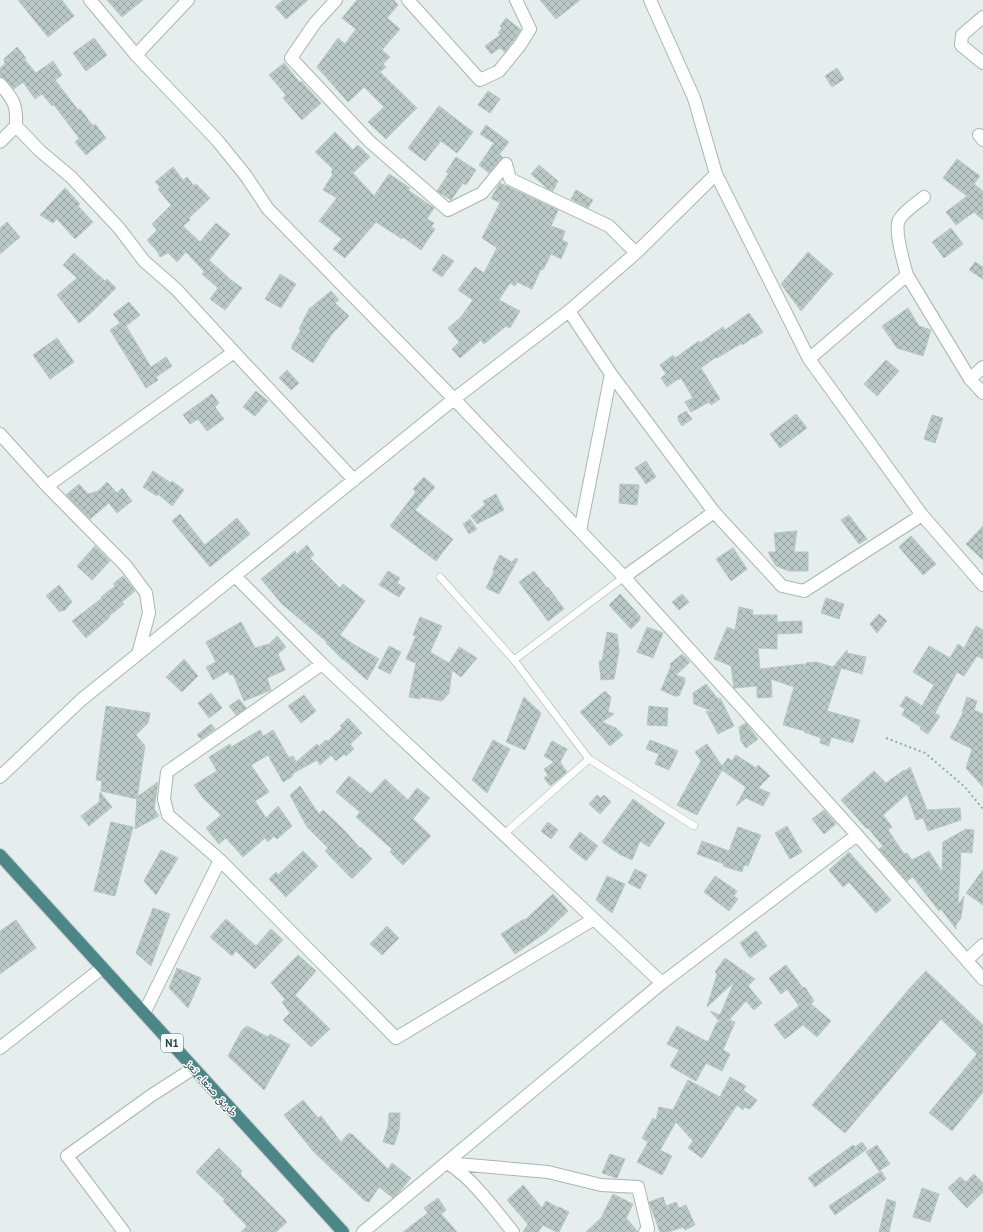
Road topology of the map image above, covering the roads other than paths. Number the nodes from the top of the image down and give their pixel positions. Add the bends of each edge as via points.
1 (90, 0) edge
2 (188, 0) edge
3 (336, 0) edge
4 (408, 0) edge
5 (516, 0) edge
6 (650, 0) edge
7 (983, 17) edge
8 (136, 55) junction
9 (983, 63) edge
10 (0, 84) edge
11 (16, 126) junction
12 (0, 142) edge
13 (716, 174) junction
14 (924, 197) dead end
15 (636, 253) junction
16 (907, 275) junction
17 (569, 311) junction
18 (234, 352) junction
19 (809, 359) junction
20 (983, 367) edge
21 (610, 374) junction
22 (970, 379) junction
23 (983, 393) edge
24 (454, 399) junction
25 (0, 434) edge
26 (354, 480) junction
27 (47, 486) junction
28 (714, 512) junction
29 (922, 515) junction
30 (580, 530) junction
31 (235, 576) junction
32 (440, 577) dead end
33 (624, 577) junction
34 (983, 585) edge
35 (138, 654) junction
36 (514, 660) junction
37 (322, 664) junction
38 (589, 759) junction
39 (0, 777) edge
40 (694, 826) dead end
41 (504, 834) junction
42 (857, 835) junction
43 (0, 855) edge
44 (220, 860) junction
45 (594, 919) junction
46 (983, 945) edge
47 (967, 960) junction
48 (102, 968) junction
49 (983, 979) edge
50 (662, 983) junction
51 (144, 1013) junction
52 (0, 1048) edge
53 (194, 1068) junction
54 (446, 1163) junction
55 (124, 1232) edge
56 (344, 1232) edge
57 (363, 1232) edge
58 (513, 1232) edge
59 (644, 1232) edge

1 - 8 street
2 - 8 street
3 - 15 street via 315,23 290,58 369,141 448,210 482,193 506,164 510,179 609,226
4 - 5 street via 480,80 500,71 530,29
6 - 13 street via 694,98
7 - 9 street via 962,35 961,44
8 - 24 street via 217,140 268,209
10 - 11 street via 12,98
11 - 12 street
11 - 18 street via 40,152 71,177 119,228 144,261 176,289
13 - 15 street
13 - 19 street
14 - 16 street via 898,222 898,238
15 - 17 street
16 - 19 street
16 - 22 street
17 - 21 street
17 - 24 street
18 - 26 street
18 - 27 street
19 - 29 street
20 - 22 street
21 - 28 street
21 - 30 street
22 - 23 street
24 - 26 street
24 - 30 street
25 - 27 street
26 - 31 street
27 - 35 street via 126,566 146,593 149,613
28 - 29 street via 782,586 804,591
28 - 33 street
29 - 34 street
30 - 33 street
31 - 35 street
31 - 37 street
32 - 36 lane
33 - 36 lane
33 - 42 street
35 - 39 street via 81,700
36 - 38 lane
37 - 41 street
37 - 44 street via 167,772 164,799 168,815
38 - 40 lane
38 - 41 lane
41 - 45 street
42 - 47 street
42 - 50 street
43 - 48 highway, طريق صنعاء تعز / N1
44 - 45 street via 396,1038
44 - 51 street
45 - 50 street
46 - 47 street
47 - 49 street
48 - 51 highway, طريق صنعاء تعز / N1
48 - 52 street
50 - 54 street
51 - 53 highway, طريق صنعاء تعز / N1
53 - 55 street via 67,1156
53 - 56 highway, طريق صنعاء تعز / N1
54 - 57 street
54 - 58 street via 460,1171
54 - 59 street via 548,1172 601,1186 638,1187 648,1229

